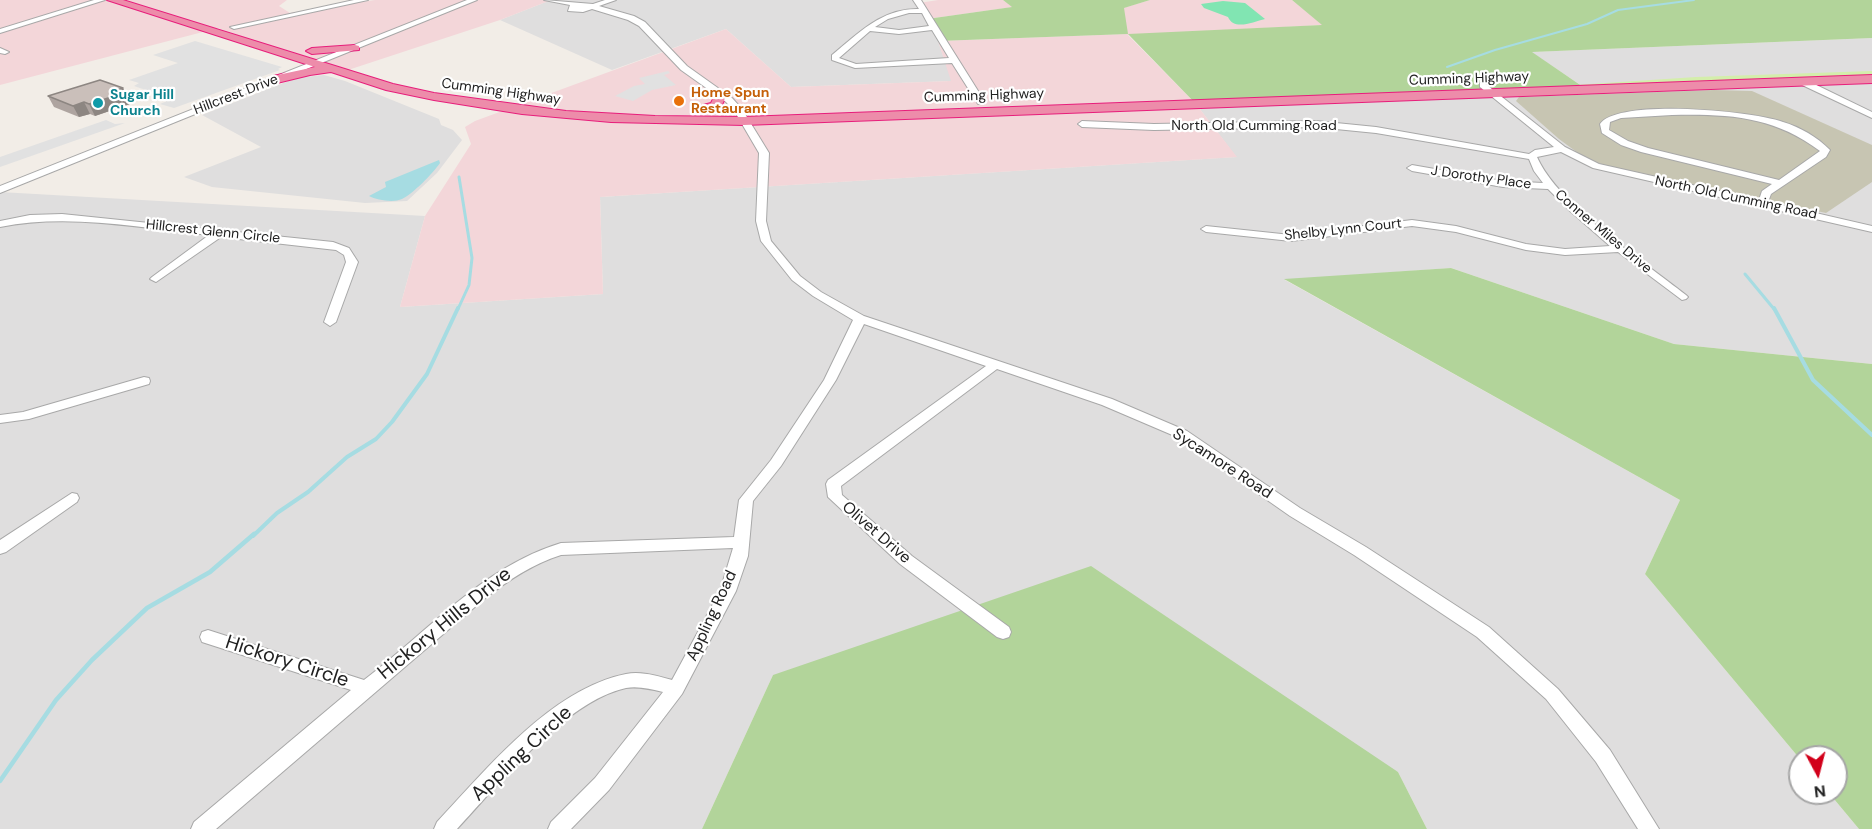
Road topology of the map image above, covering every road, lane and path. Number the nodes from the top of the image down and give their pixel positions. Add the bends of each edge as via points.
1 (101, 0) edge
2 (112, 0) edge
3 (142, 0) edge
4 (364, 0) edge
5 (473, 0) edge
6 (548, 0) edge
7 (611, 0) edge
8 (917, 0) edge
9 (560, 2) junction
10 (587, 6) junction
11 (924, 12) junction
12 (234, 27) junction
13 (935, 27) junction
14 (870, 29) junction
15 (0, 31) edge
16 (354, 48) junction
17 (312, 51) junction
18 (293, 57) junction
19 (333, 57) junction
20 (955, 60) junction
21 (315, 63) junction
22 (352, 63) junction
23 (1872, 69) edge
24 (337, 71) junction
25 (291, 74) junction
26 (277, 79) junction
27 (1872, 79) edge
28 (1803, 82) junction
29 (1488, 89) junction
30 (721, 94) junction
31 (981, 102) junction
32 (699, 110) junction
33 (1870, 113) edge
34 (742, 116) junction
35 (788, 119) junction
36 (1082, 124) dead end
37 (754, 133) junction
38 (1562, 149) junction
39 (1531, 157) junction
40 (1412, 168) dead end
41 (1778, 183) junction
42 (1549, 186) junction
43 (0, 190) edge
44 (1763, 203) junction
45 (0, 224) edge
46 (1206, 229) dead end
47 (1872, 229) edge
48 (219, 233) junction
49 (1621, 249) junction
50 (156, 279) dead end
51 (1683, 297) dead end
52 (860, 320) junction
53 (330, 322) dead end
54 (996, 364) junction
55 (144, 381) dead end
56 (0, 419) edge
57 (72, 498) dead end
58 (740, 542) junction
59 (0, 548) edge
60 (1003, 632) dead end
61 (208, 637) dead end
62 (366, 688) junction
63 (676, 688) junction
64 (201, 829) edge
65 (444, 829) edge
66 (558, 829) edge
67 (1649, 829) edge

1 - 15 street
2 - 18 highway, Cumming Highway
3 - 12 highway, Cumming Highway
4 - 12 street
5 - 16 street, Hillcrest Drive
6 - 9 street
7 - 10 street
8 - 11 street
9 - 10 street
9 - 10 street via 571,8
10 - 30 street, Sycamore Road via 642,24 684,68
11 - 13 street
11 - 14 street via 884,16
12 - 17 highway, Cumming Highway
13 - 14 street via 899,32
13 - 20 street
14 - 20 street via 836,60 868,66
16 - 17 highway
16 - 19 street, Hillcrest Drive
16 - 22 highway
17 - 19 highway, Cumming Highway
18 - 21 highway, Cumming Highway
18 - 25 highway via 298,62
19 - 21 street, Hillcrest Drive
19 - 22 highway, Cumming Highway
20 - 31 street
21 - 24 highway, Cumming Highway
21 - 25 street, Hillcrest Drive
22 - 32 highway, Cumming Highway via 413,82 471,94 579,106
23 - 29 highway, Cumming Highway
24 - 26 highway via 310,71
24 - 34 highway, Cumming Highway via 431,97 500,108 624,120
25 - 26 street, Hillcrest Drive
26 - 43 street, Hillcrest Drive
27 - 28 highway, Cumming Highway
28 - 29 highway, Cumming Highway
28 - 33 street
29 - 31 highway, Cumming Highway
29 - 35 highway, Cumming Highway
29 - 38 street, North Old Cumming Road
30 - 32 highway via 716,106
30 - 34 street, Sycamore Road
31 - 34 highway, Cumming Highway
32 - 34 highway, Cumming Highway
34 - 35 highway, Cumming Highway
34 - 37 street, Sycamore Road
35 - 37 highway via 760,127
36 - 39 street, North Old Cumming Road via 1316,124 1376,130
37 - 52 street, Sycamore Road via 764,153 761,221 766,241 796,278
38 - 39 street via 1538,152
38 - 44 street, North Old Cumming Road via 1614,172
39 - 42 street, Conner Miles Drive
40 - 42 street, J Dorothy Place via 1503,184
41 - 41 street via 1825,150 1802,132 1721,111 1620,115 1604,124 1605,131 1616,140 1638,150 1753,174
41 - 44 street via 1766,193
42 - 49 street, Conner Miles Drive
44 - 47 street, North Old Cumming Road
45 - 48 street, Hillcrest Glenn Circle via 62,217
46 - 49 street, Shelby Lynn Court via 1291,238 1412,223 1565,252
48 - 50 street
48 - 53 street, Hillcrest Glenn Circle via 344,248 352,262
49 - 51 street, Conner Miles Drive
52 - 54 street, Sycamore Road
52 - 58 street, Appling Road via 830,380 776,463 746,500
54 - 60 street, Olivet Drive via 833,484 836,497 906,560
54 - 67 street, Sycamore Road via 1107,402 1182,434 1483,632 1552,694 1603,756
55 - 56 street via 24,416
57 - 59 street
58 - 62 street, Hickory Hills Drive via 561,549 540,554 496,580
58 - 63 street, Appling Road via 740,556 728,591
61 - 62 street, Hickory Circle
62 - 64 street, Hickory Hills Drive
63 - 65 street, Appling Circle via 626,681 586,695 532,739
63 - 66 street, Appling Road via 602,784

